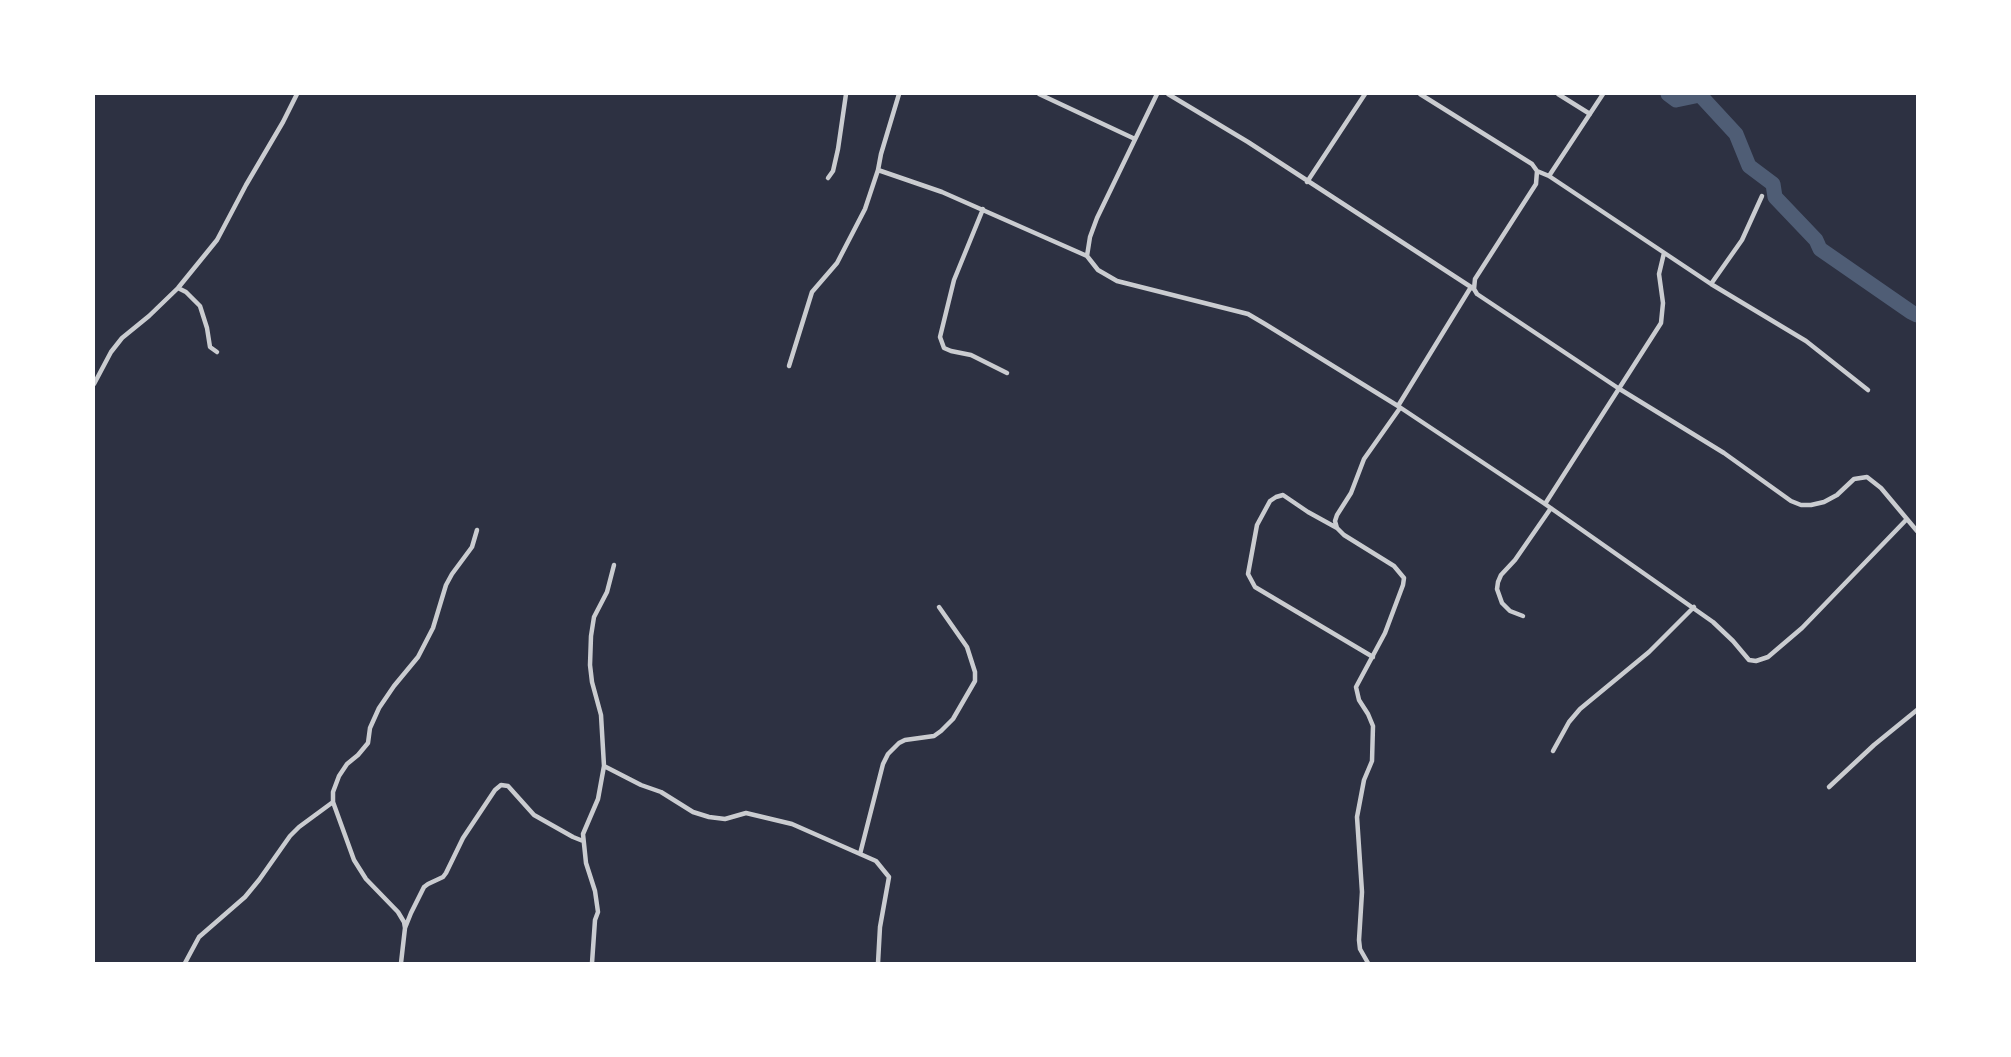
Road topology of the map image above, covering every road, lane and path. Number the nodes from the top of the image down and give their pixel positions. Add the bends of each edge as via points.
1 (297, 94) edge
2 (846, 94) edge
3 (900, 94) edge
4 (1038, 94) edge
5 (1157, 94) edge
6 (1168, 94) edge
7 (1365, 94) edge
8 (1420, 94) edge
9 (1558, 94) edge
10 (1603, 94) edge
11 (1590, 114) junction
12 (1135, 139) junction
13 (878, 170) junction
14 (1537, 171) junction
15 (1549, 176) junction
16 (828, 178) dead end
17 (1307, 182) junction
18 (1762, 196) dead end
19 (982, 209) junction
20 (1664, 253) junction
21 (1087, 256) junction
22 (1711, 284) junction
23 (178, 288) junction
24 (1472, 288) junction
25 (217, 352) dead end
26 (789, 366) dead end
27 (1008, 374) dead end
28 (94, 384) edge
29 (1618, 388) junction
30 (1868, 390) dead end
31 (1399, 407) junction
32 (1545, 504) junction
33 (1551, 508) junction
34 (1906, 519) junction
35 (1337, 528) junction
36 (477, 530) dead end
37 (1917, 531) edge
38 (614, 565) dead end
39 (939, 607) dead end
40 (1694, 607) junction
41 (1523, 616) dead end
42 (1373, 657) junction
43 (1917, 710) edge
44 (1553, 751) dead end
45 (604, 766) junction
46 (1829, 788) dead end
47 (333, 802) junction
48 (583, 841) junction
49 (860, 854) junction
50 (406, 928) junction
51 (185, 963) edge
52 (401, 963) edge
53 (592, 963) edge
54 (878, 963) edge
55 (1368, 963) edge

1 - 23 street via 217,240
2 - 16 street via 838,149
3 - 13 street
4 - 12 street
5 - 12 street
6 - 17 street
7 - 17 street
8 - 14 street via 1532,164
9 - 11 street
10 - 11 street
11 - 15 street
12 - 21 street via 1097,218
13 - 19 street
13 - 26 street via 865,209 837,263 812,292
14 - 15 street
14 - 24 street via 1536,184
15 - 20 street
17 - 24 street
18 - 22 street via 1742,240
19 - 21 street
19 - 27 street via 954,280 940,337 944,348 971,355
20 - 22 street
20 - 29 street via 1659,274 1663,303 1661,323
21 - 31 street via 1098,270 1117,281 1248,314
22 - 30 street via 1806,341
23 - 25 street via 200,306 210,347
23 - 28 street via 122,338
24 - 29 street
24 - 31 street
29 - 32 street
29 - 34 street via 1724,453 1790,502 1806,505 1824,502 1854,479 1867,477 1881,488
31 - 32 street
31 - 35 street via 1364,459 1351,493 1336,515
32 - 33 street
33 - 40 street
33 - 41 street via 1498,582 1502,603 1510,611
34 - 37 street
34 - 40 street via 1802,628 1762,660 1749,660 1720,628
35 - 42 street via 1394,566 1404,578
35 - 42 street via 1283,496 1276,497 1270,501 1257,525 1248,574 1255,587
36 - 47 street via 472,547 446,585 433,628 418,657 379,708 370,728 368,743 339,776
38 - 45 street via 607,592 594,617 590,643 592,682 601,715
39 - 49 street via 967,647 975,681 953,719 941,731 934,736 905,740 888,754
40 - 44 street via 1649,652 1580,709
42 - 55 street via 1356,687 1373,726 1372,761 1364,780 1357,817 1362,892 1359,940
43 - 46 street
45 - 48 street via 598,799
45 - 49 street via 661,792 693,812 725,818 746,813 792,824
47 - 50 street via 354,860 398,912
47 - 51 street via 290,836 245,897 200,937
48 - 50 street via 534,814 508,786 501,785 463,838 443,877 424,887
48 - 53 street via 598,912
49 - 54 street via 876,861 889,877 880,927
50 - 52 street

